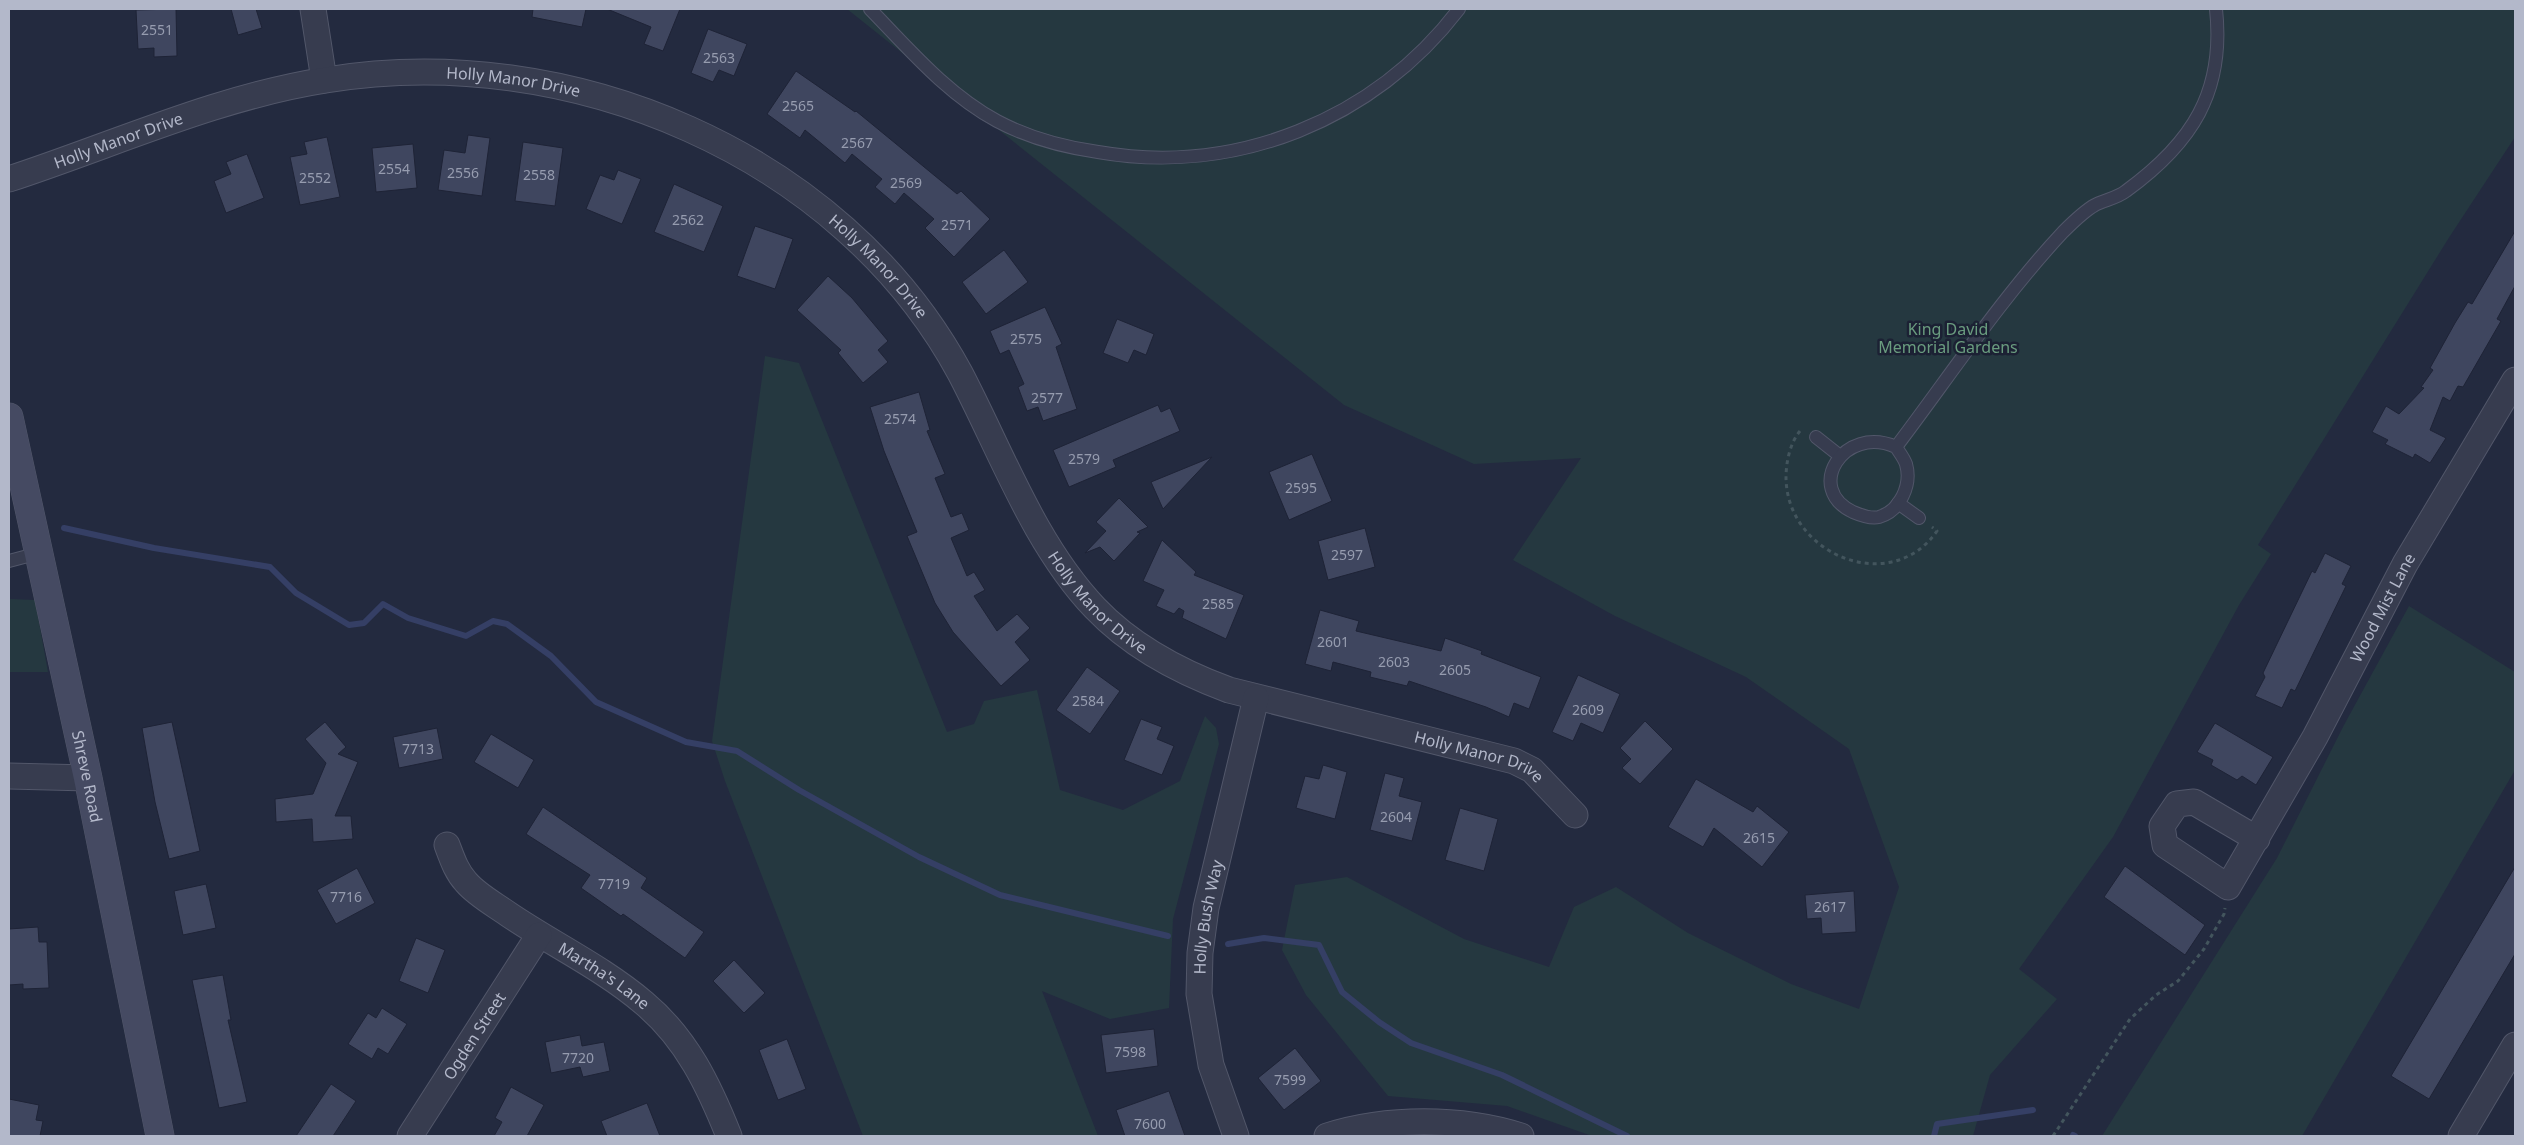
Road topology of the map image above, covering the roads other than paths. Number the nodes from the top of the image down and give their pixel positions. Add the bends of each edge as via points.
1 (313, 9) edge
2 (870, 9) edge
3 (1459, 9) edge
4 (2216, 9) edge
5 (324, 80) junction
6 (9, 179) edge
7 (2515, 380) edge
8 (9, 417) edge
9 (1816, 437) dead end
10 (1896, 447) junction
11 (1840, 456) junction
12 (1898, 503) junction
13 (1919, 518) dead end
14 (39, 553) junction
15 (9, 561) edge
16 (1256, 698) junction
17 (9, 776) edge
18 (88, 778) junction
19 (1575, 815) dead end
20 (2257, 839) junction
21 (447, 845) dead end
22 (539, 935) junction
23 (2515, 1045) edge
24 (160, 1136) edge
25 (410, 1136) edge
26 (729, 1136) edge
27 (1236, 1136) edge
28 (1327, 1136) edge
29 (1521, 1136) edge
30 (2461, 1136) edge

1 - 5 street
2 - 3 lane via 926,67 963,99 997,121 1032,137 1068,148 1129,158 1163,159 1246,149 1283,138 1340,113 1376,90 1413,60
4 - 10 lane via 2219,36 2216,67 2209,94 2198,117 2174,149 2125,192 2093,206 2064,231 2014,291
5 - 6 street, Holly Manor Drive via 245,99
5 - 16 street, Holly Manor Drive via 426,72 484,74 541,82 652,113 756,164 842,227 883,267 919,311 959,372 1046,542 1067,575 1096,609 1156,657 1194,677
7 - 20 street, Wood Mist Lane via 2405,564 2315,737
8 - 14 main road, Shreve Road
9 - 11 lane
10 - 11 lane via 1870,442 1855,446
10 - 12 lane via 1906,463 1907,484
11 - 12 lane via 1833,467 1831,482 1836,497 1846,509 1877,517 1892,511
12 - 13 lane
14 - 15 lane
14 - 18 main road, Shreve Road
16 - 19 street, Holly Manor Drive via 1514,761 1532,770
16 - 27 street, Holly Bush Way via 1206,908 1200,953 1199,994 1209,1056
17 - 18 street
18 - 24 main road, Shreve Road
20 - 20 street, Wood Mist Lane via 2228,887 2165,845 2162,826 2177,804 2194,802
21 - 22 street, Martha's Lane via 466,882
22 - 25 street, Ogden Street
22 - 26 street, Martha's Lane via 637,998 672,1030 712,1093
23 - 30 street
28 - 29 street via 1388,1124 1428,1122 1472,1126

